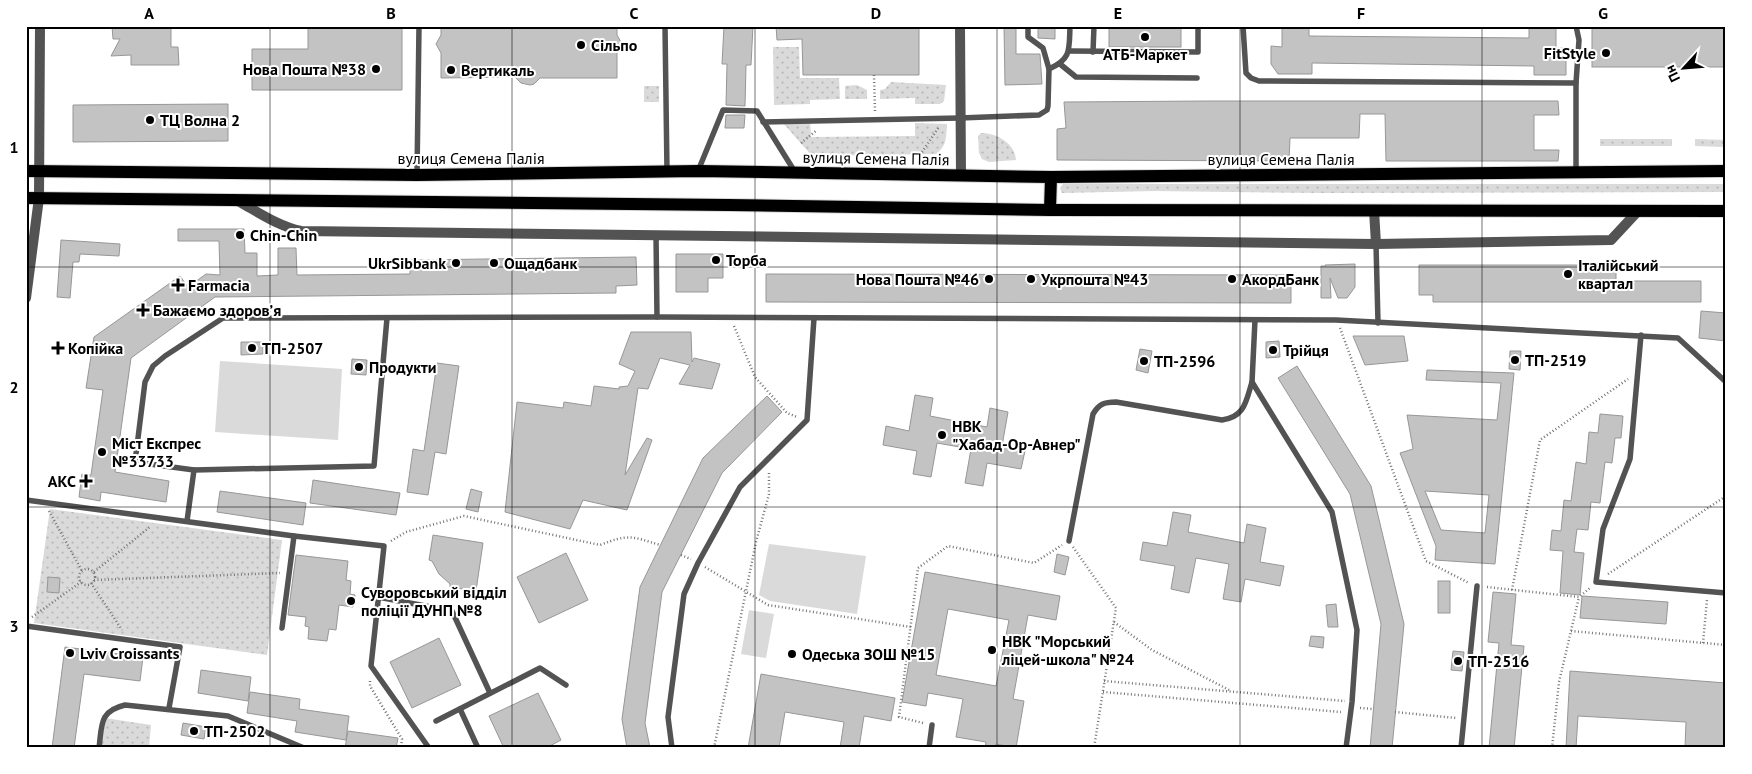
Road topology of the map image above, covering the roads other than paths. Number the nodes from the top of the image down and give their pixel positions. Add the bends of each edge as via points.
1 (40, 26) edge
2 (419, 26) edge
3 (665, 26) edge
4 (960, 26) edge
5 (1028, 26) edge
6 (1070, 26) edge
7 (1094, 26) edge
8 (1198, 26) edge
9 (1244, 26) edge
10 (1576, 26) edge
11 (1069, 51) junction
12 (1093, 52) junction
13 (1060, 64) junction
14 (1049, 69) junction
15 (1197, 78) dead end
16 (1576, 83) junction
17 (960, 118) junction
18 (763, 122) junction
19 (39, 170) junction
20 (26, 171) edge
21 (698, 171) junction
22 (667, 172) junction
23 (794, 172) junction
24 (1726, 172) edge
25 (1576, 173) junction
26 (417, 175) junction
27 (961, 176) junction
28 (1051, 177) junction
29 (33, 198) edge
30 (237, 200) junction
31 (1050, 210) junction
32 (1374, 210) junction
33 (1638, 211) junction
34 (1726, 211) edge
35 (656, 234) junction
36 (1376, 244) junction
37 (26, 298) edge
38 (657, 317) junction
39 (387, 318) junction
40 (814, 318) junction
41 (1254, 320) junction
42 (1378, 323) junction
43 (1640, 335) junction
44 (1252, 382) junction
45 (1726, 382) edge
46 (194, 470) junction
47 (26, 500) edge
48 (187, 520) junction
49 (294, 536) junction
50 (1068, 541) road end
51 (1477, 586) road end
52 (1726, 592) edge
53 (378, 597) junction
54 (26, 626) edge
55 (282, 628) dead end
56 (566, 685) dead end
57 (490, 693) junction
58 (169, 708) junction
59 (460, 709) junction
60 (436, 720) dead end
61 (932, 725) road end
62 (99, 748) edge
63 (304, 748) edge
64 (429, 748) edge
65 (478, 748) edge
66 (672, 748) edge
67 (929, 748) edge
68 (1346, 748) edge
69 (1461, 748) edge

1 - 19 street
2 - 26 lane
3 - 22 lane
4 - 17 street
5 - 14 lane via 1028,36 1044,48
6 - 11 lane
7 - 12 lane
8 - 12 lane via 1198,52
9 - 16 lane via 1246,72 1259,81
10 - 16 lane via 1579,40
11 - 12 lane
11 - 13 lane
13 - 14 lane
13 - 15 lane via 1076,77
14 - 17 lane via 1049,101 1044,113
16 - 25 lane
17 - 18 lane
17 - 27 street
18 - 21 lane via 756,111 723,110
18 - 23 lane
19 - 20 main road, вулиця Семена Палія
19 - 26 main road, вулиця Семена Палія
19 - 29 street
21 - 22 main road, вулиця Семена Палія
21 - 23 main road, вулиця Семена Палія
22 - 26 main road, вулиця Семена Палія
23 - 27 main road, вулиця Семена Палія
24 - 25 main road, вулиця Семена Палія
25 - 28 main road, вулиця Семена Палія
27 - 28 main road, вулиця Семена Палія
28 - 31 main road
29 - 30 main road
29 - 37 street
30 - 31 main road
30 - 35 street via 276,222 301,231
31 - 32 main road
32 - 33 main road
32 - 36 street
33 - 34 main road
33 - 36 street via 1610,240
35 - 36 street
35 - 38 lane
36 - 42 lane
38 - 39 lane
38 - 40 lane
39 - 46 lane via 374,466
39 - 46 lane via 224,318 165,356 153,366 146,382 135,462
40 - 41 lane
40 - 66 lane via 807,420 740,487 684,594 668,717
41 - 42 lane
41 - 44 lane
42 - 43 lane
43 - 45 lane via 1678,338
43 - 52 lane via 1630,459 1603,529 1596,582
44 - 50 lane via 1244,406 1232,419 1116,402 1098,406 1093,414
44 - 68 lane via 1332,512 1357,630
46 - 48 lane
47 - 48 lane
48 - 49 lane
49 - 53 lane via 384,546
49 - 55 lane
51 - 69 lane
53 - 57 lane via 452,611
53 - 64 lane via 371,666
54 - 58 lane via 180,647
56 - 57 lane via 540,668
57 - 59 lane
58 - 62 lane via 125,705 111,710 103,717
58 - 63 lane via 228,716
59 - 60 lane
59 - 65 lane
61 - 67 lane

